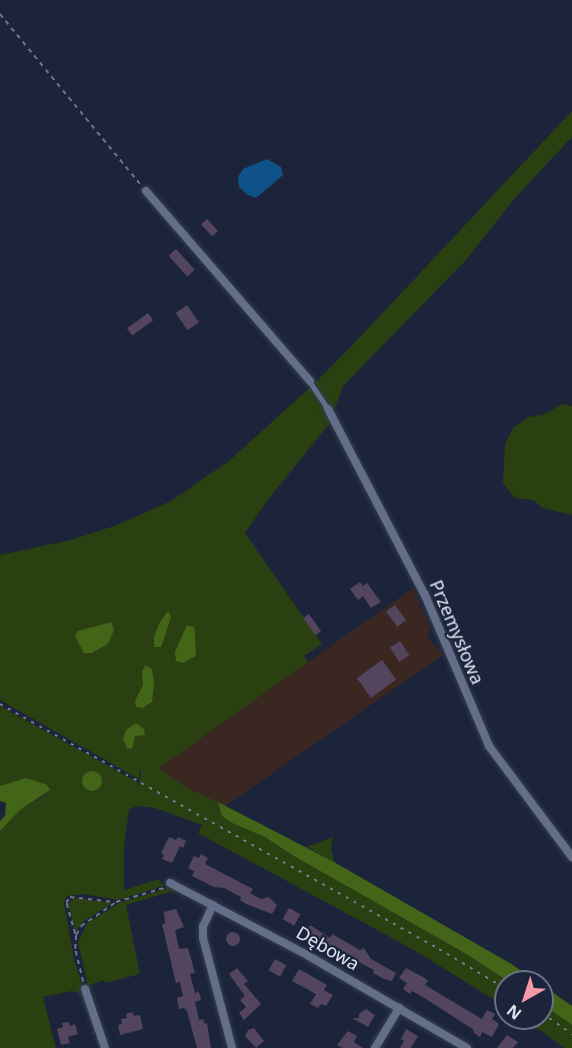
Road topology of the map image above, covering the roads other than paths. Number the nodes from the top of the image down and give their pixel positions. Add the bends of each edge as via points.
1 (146, 191) road end
2 (310, 381) joint
3 (328, 409) joint
4 (572, 858) edge
5 (170, 883) road end
6 (213, 905) junction
7 (84, 989) road end
8 (399, 1008) junction
9 (105, 1048) edge
10 (232, 1048) edge
11 (375, 1048) edge
12 (467, 1048) edge

1 - 2 street
2 - 3 lane
3 - 4 street, Przemysłowa via 425,595 489,746
5 - 6 street, Dębowa
6 - 8 street, Dębowa
6 - 10 street via 203,926 203,938
7 - 9 street
8 - 11 street
8 - 12 street, Dębowa

